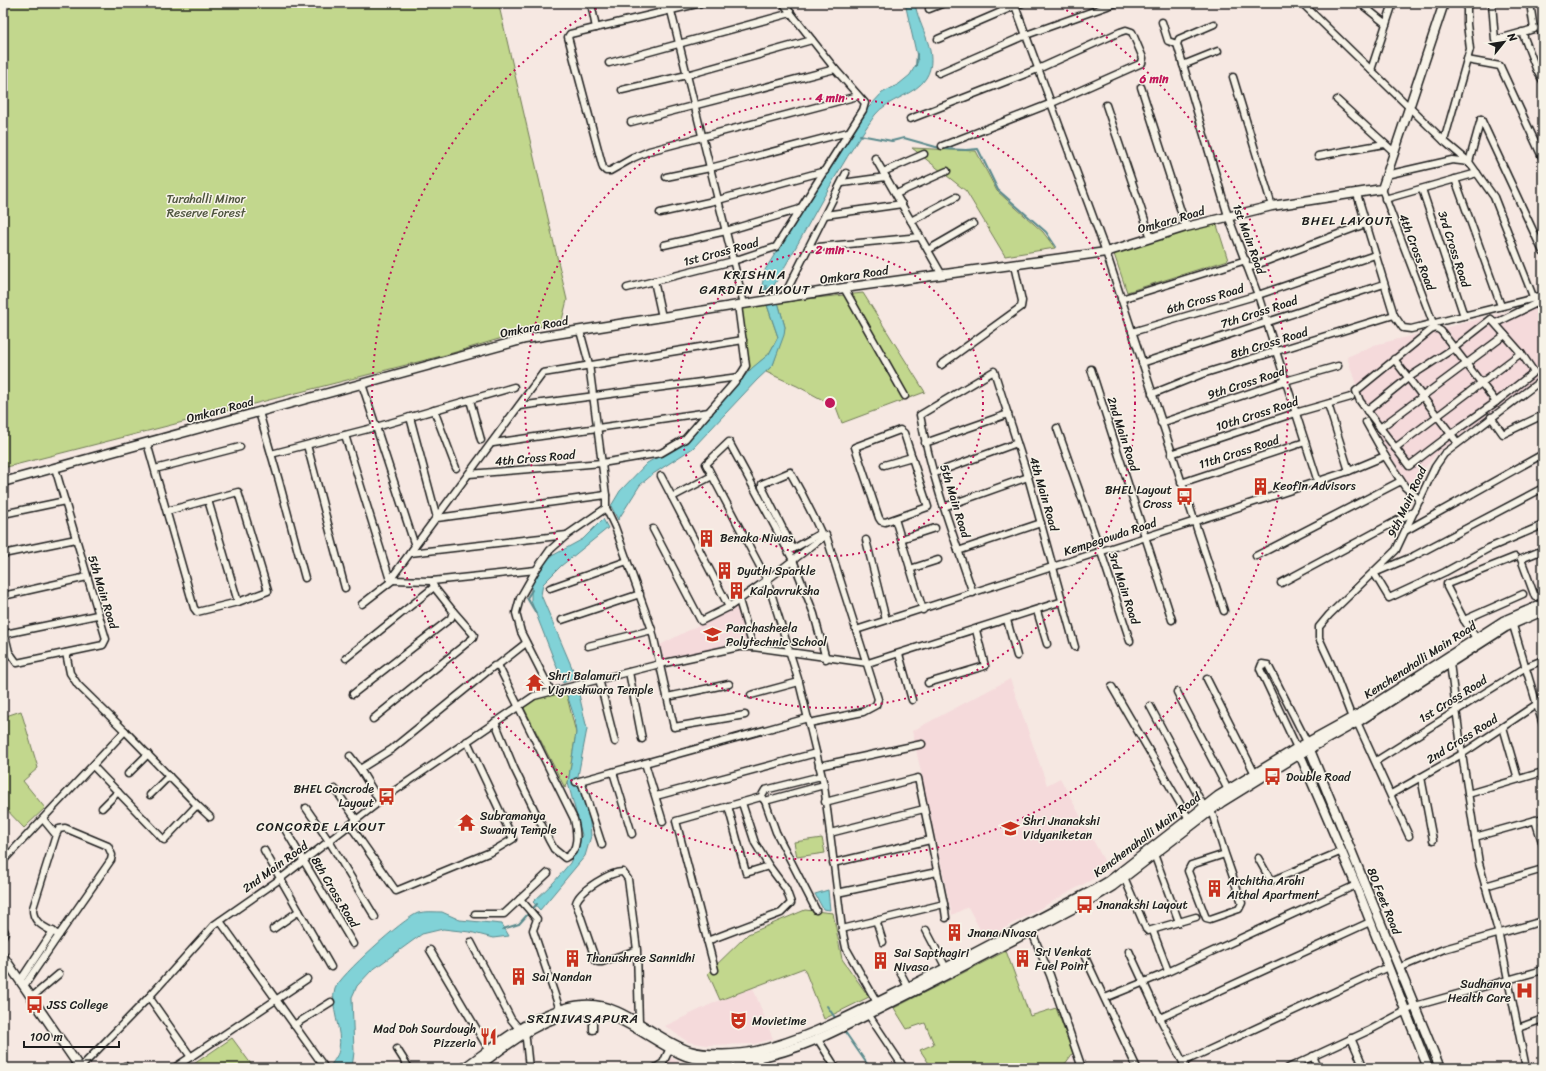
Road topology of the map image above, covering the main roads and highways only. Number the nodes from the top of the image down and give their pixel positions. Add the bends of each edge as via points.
1 (1444, 3) edge
2 (3, 482) edge
3 (1543, 604) edge
4 (1543, 611) edge
5 (1511, 621) junction
6 (1354, 720) junction
7 (1308, 745) junction
8 (1298, 751) junction
9 (1207, 808) junction
10 (3, 956) edge
11 (879, 1005) junction
12 (524, 1030) junction
13 (757, 1054) junction
14 (80, 1068) edge
15 (464, 1068) edge
16 (476, 1068) edge
17 (1428, 1068) edge
18 (1440, 1068) edge

1 - 2 main road, Omkara Road via 1382,189 1272,206 1228,216 1106,252 844,288 525,339
3 - 5 main road, Kenchenahalli Main Road
4 - 5 main road, Kenchenahalli Main Road
5 - 6 main road, Kenchenahalli Main Road via 1450,663
5 - 6 main road, Kenchenahalli Main Road via 1476,638
6 - 7 main road, Kenchenahalli Main Road
7 - 8 main road, Kenchenahalli Main Road
7 - 18 main road, 80 Feet Road
8 - 9 main road, Kenchenahalli Main Road
8 - 9 main road, Kenchenahalli Main Road via 1228,790
8 - 17 main road, 80 Feet Road via 1356,885
9 - 11 main road, Kenchenahalli Main Road via 1109,881 908,987
9 - 11 main road, Kenchenahalli Main Road via 1124,878 1095,897
10 - 14 main road
11 - 13 main road, Kenchenahalli Main Road via 800,1039
11 - 13 main road, Kenchenahalli Main Road via 868,1014 803,1045
12 - 13 main road, Kenchenahalli Main Road via 561,1016 593,1011 615,1017 686,1056 698,1059
12 - 13 main road, Kenchenahalli Main Road via 560,1010 583,1005 603,1006 689,1050 699,1053
12 - 15 main road, Kenchenahalli Main Road
12 - 16 main road, Kenchenahalli Main Road

